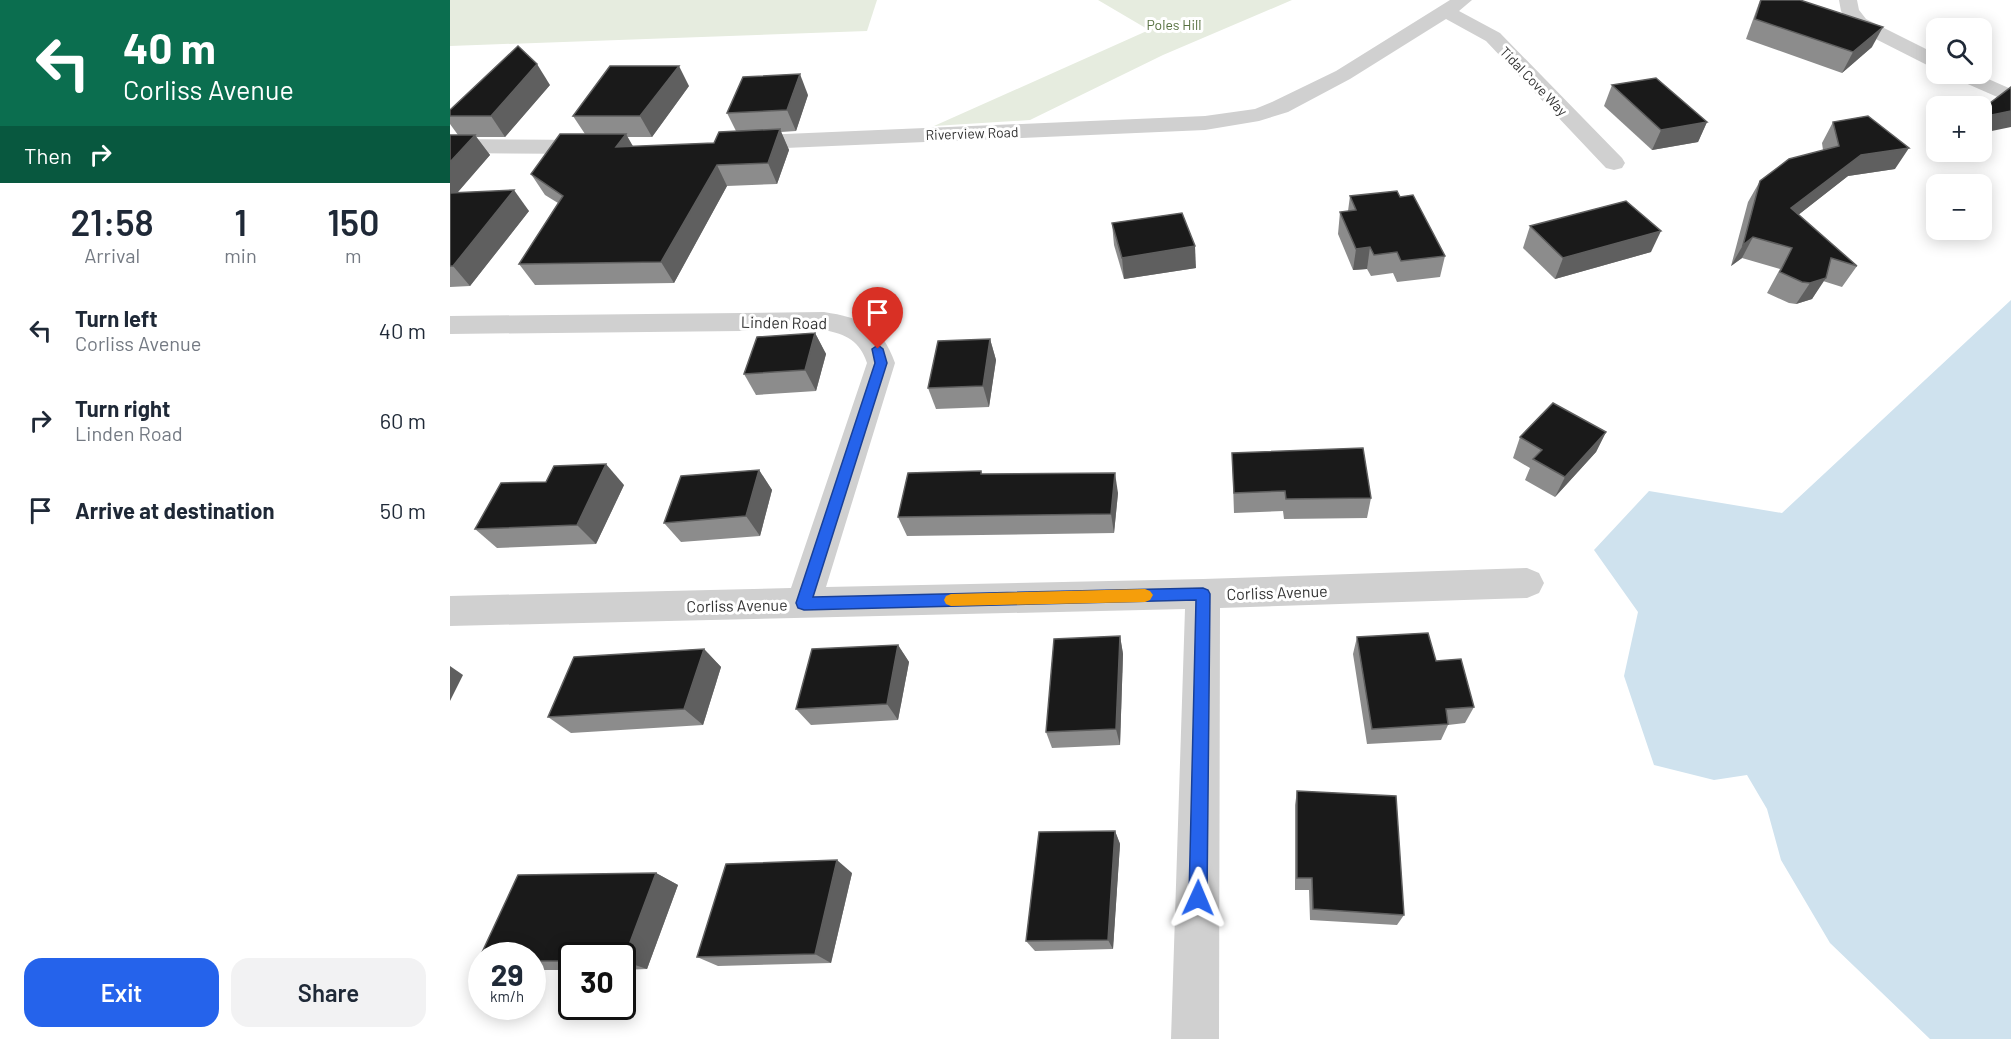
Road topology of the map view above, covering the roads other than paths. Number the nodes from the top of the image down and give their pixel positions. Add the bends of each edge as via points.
1 (1848, 0) edge
2 (1454, 5) edge
3 (1926, 57) edge
4 (1983, 84) edge
5 (2011, 97) edge
6 (725, 144) edge
7 (450, 146) edge
8 (621, 147) edge
9 (1614, 163) dead end
10 (450, 325) edge
11 (1527, 583) dead end
12 (1203, 594) junction
13 (804, 603) junction
14 (450, 611) edge
15 (1195, 1039) edge

1 - 3 street via 1859,23
2 - 6 street, Riverview Road via 1323,86 1280,107 1234,120
2 - 9 street, Tidal Cove Way via 1492,38
4 - 5 street
7 - 8 street
10 - 13 street, Linden Road via 824,321 851,324 878,349 881,363
11 - 12 street, Corliss Avenue
12 - 13 street, Corliss Avenue
12 - 15 street
13 - 14 street, Corliss Avenue

